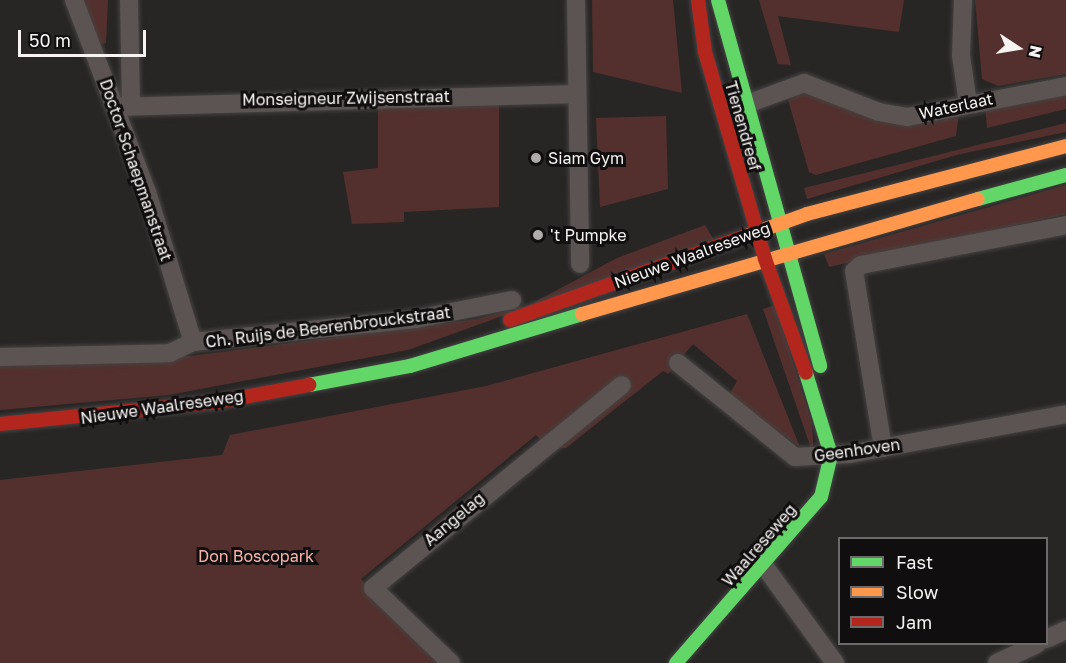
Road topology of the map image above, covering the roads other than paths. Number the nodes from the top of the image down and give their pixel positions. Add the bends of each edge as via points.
1 (74, 0) edge
2 (129, 0) edge
3 (576, 0) edge
4 (698, 0) edge
5 (718, 0) edge
6 (963, 0) edge
7 (1066, 86) edge
8 (578, 94) junction
9 (123, 104) junction
10 (747, 104) junction
11 (968, 104) junction
12 (1066, 146) edge
13 (1066, 175) edge
14 (781, 222) junction
15 (1066, 225) edge
16 (757, 231) junction
17 (788, 252) junction
18 (765, 259) junction
19 (580, 264) dead end
20 (512, 300) dead end
21 (192, 342) junction
22 (0, 357) edge
23 (678, 363) dead end
24 (324, 382) junction
25 (622, 385) dead end
26 (1066, 414) edge
27 (0, 424) edge
28 (828, 432) junction
29 (883, 448) junction
30 (831, 454) junction
31 (765, 567) junction
32 (1066, 630) edge
33 (1048, 639) edge
34 (1035, 645) edge
35 (451, 663) edge
36 (676, 663) edge
37 (835, 663) edge
38 (997, 663) edge

1 - 9 street, Doctor Schaepmanstraat
2 - 9 street, Doctor Schaepmanstraat
3 - 8 street
4 - 16 street, Tienendreef via 705,52
5 - 10 street, Tienendreef
6 - 11 street via 961,55
7 - 11 street, Waterlaat
8 - 9 street, Monseigneur Zwijsenstraat
8 - 19 street via 576,208
9 - 21 street, Doctor Schaepmanstraat
10 - 11 street, Waterlaat via 804,84 879,112 907,117
10 - 14 street, Tienendreef
12 - 14 street, Nieuwe Waalreseweg via 964,168
13 - 17 street, Nieuwe Waalreseweg
14 - 16 street, Nieuwe Waalreseweg
14 - 17 street, Tienendreef
15 - 29 street via 861,265 854,271
16 - 18 street, Tienendreef
16 - 24 street, Nieuwe Waalreseweg
17 - 18 street, Nieuwe Waalreseweg
17 - 28 street, Waalreseweg via 830,398
18 - 24 street, Nieuwe Waalreseweg via 467,352
18 - 28 street, Waalreseweg
20 - 21 street, Ch. Ruijs de Beerenbrouckstraat via 416,319
21 - 22 street, Ch. Ruijs de Beerenbrouckstraat via 170,353
23 - 30 street, Geenhoven via 795,457
24 - 27 street, Nieuwe Waalreseweg via 217,402
25 - 35 street, Aangelag via 373,588
26 - 29 street, Geenhoven
28 - 30 street, Waalreseweg
29 - 30 street, Geenhoven
30 - 31 street, Waalreseweg via 821,497
31 - 36 street, Waalreseweg
31 - 37 street
32 - 33 street
34 - 38 street

